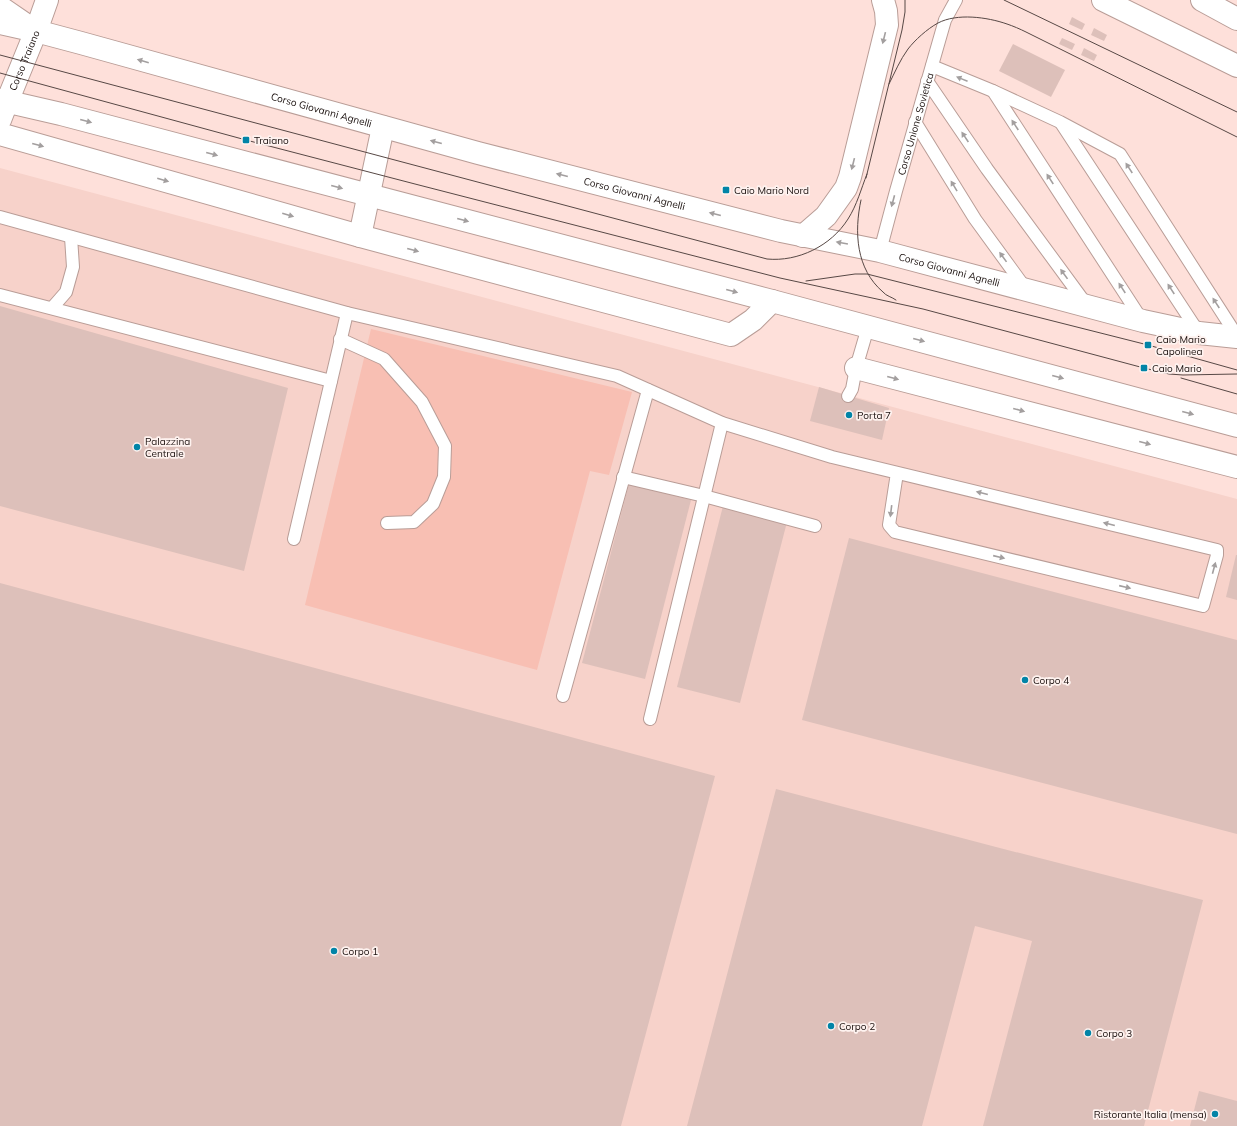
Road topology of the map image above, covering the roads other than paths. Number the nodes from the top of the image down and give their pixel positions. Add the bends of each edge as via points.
1 (47, 0) edge
2 (883, 0) edge
3 (956, 0) edge
4 (1103, 0) edge
5 (1202, 0) edge
6 (0, 7) edge
7 (1237, 19) edge
8 (0, 23) edge
9 (36, 31) junction
10 (932, 66) junction
11 (1237, 66) edge
12 (927, 81) junction
13 (993, 91) junction
14 (2, 107) edge
15 (916, 122) junction
16 (1060, 122) junction
17 (384, 127) junction
18 (0, 134) edge
19 (369, 195) junction
20 (0, 217) edge
21 (360, 236) junction
22 (803, 236) junction
23 (71, 237) junction
24 (880, 251) junction
25 (1026, 289) junction
26 (0, 295) edge
27 (772, 301) junction
28 (1087, 305) junction
29 (52, 308) junction
30 (346, 314) junction
31 (1143, 321) junction
32 (868, 327) junction
33 (1199, 333) junction
34 (1237, 337) edge
35 (340, 339) junction
36 (856, 368) junction
37 (331, 381) junction
38 (648, 390) junction
39 (848, 396) dead end
40 (722, 423) junction
41 (1237, 426) edge
42 (1237, 467) edge
43 (897, 473) junction
44 (623, 477) junction
45 (704, 496) junction
46 (387, 523) dead end
47 (815, 526) dead end
48 (294, 539) dead end
49 (563, 696) dead end
50 (650, 719) dead end

1 - 9 main road, Corso Traiano
2 -> 22 main road via 887,25 850,177 846,188 826,216
3 - 10 lane, Corso Unione Sovietica via 945,20
4 - 11 main road
5 - 7 main road
6 - 9 main road, Corso Giovanni Agnelli
8 - 9 main road, Corso Giovanni Agnelli
9 - 14 main road, Corso Traiano
17 -> 9 main road, Corso Giovanni Agnelli
10 - 12 lane, Corso Unione Sovietica
13 -> 10 lane
12 - 15 lane, Corso Unione Sovietica
28 -> 12 lane via 987,169
13 - 16 lane
31 -> 13 lane
14 -> 19 main road via 61,114
15 -> 24 lane, Corso Unione Sovietica
25 -> 15 lane via 975,219
33 -> 16 lane
34 -> 16 lane via 1120,154
17 - 19 main road
22 -> 17 main road, Corso Giovanni Agnelli
18 -> 21 main road
19 - 21 main road
19 -> 27 main road
20 - 23 lane
21 -> 27 main road via 731,335 753,320
24 -> 22 main road, Corso Giovanni Agnelli
23 - 29 lane via 73,267 66,292
23 - 30 lane
24 - 25 main road, Corso Giovanni Agnelli
25 - 28 main road, Corso Giovanni Agnelli
26 - 29 lane
27 - 32 main road
28 - 31 main road, Corso Giovanni Agnelli
29 - 37 lane
30 - 35 lane
30 - 38 lane via 617,376
31 - 33 main road, Corso Giovanni Agnelli
32 - 36 lane
32 -> 41 main road
33 - 34 main road, Corso Giovanni Agnelli
35 - 37 lane
35 - 46 lane via 384,360 422,402 445,446 444,478 432,504 414,522
36 - 39 lane
36 -> 42 main road
37 - 48 lane
38 - 40 lane
38 - 44 lane
40 - 43 lane via 832,457
40 - 45 lane
43 -> 43 lane via 889,525 895,532 1203,606 1217,550
44 - 45 lane
44 - 49 lane
45 - 47 lane
45 - 50 lane

